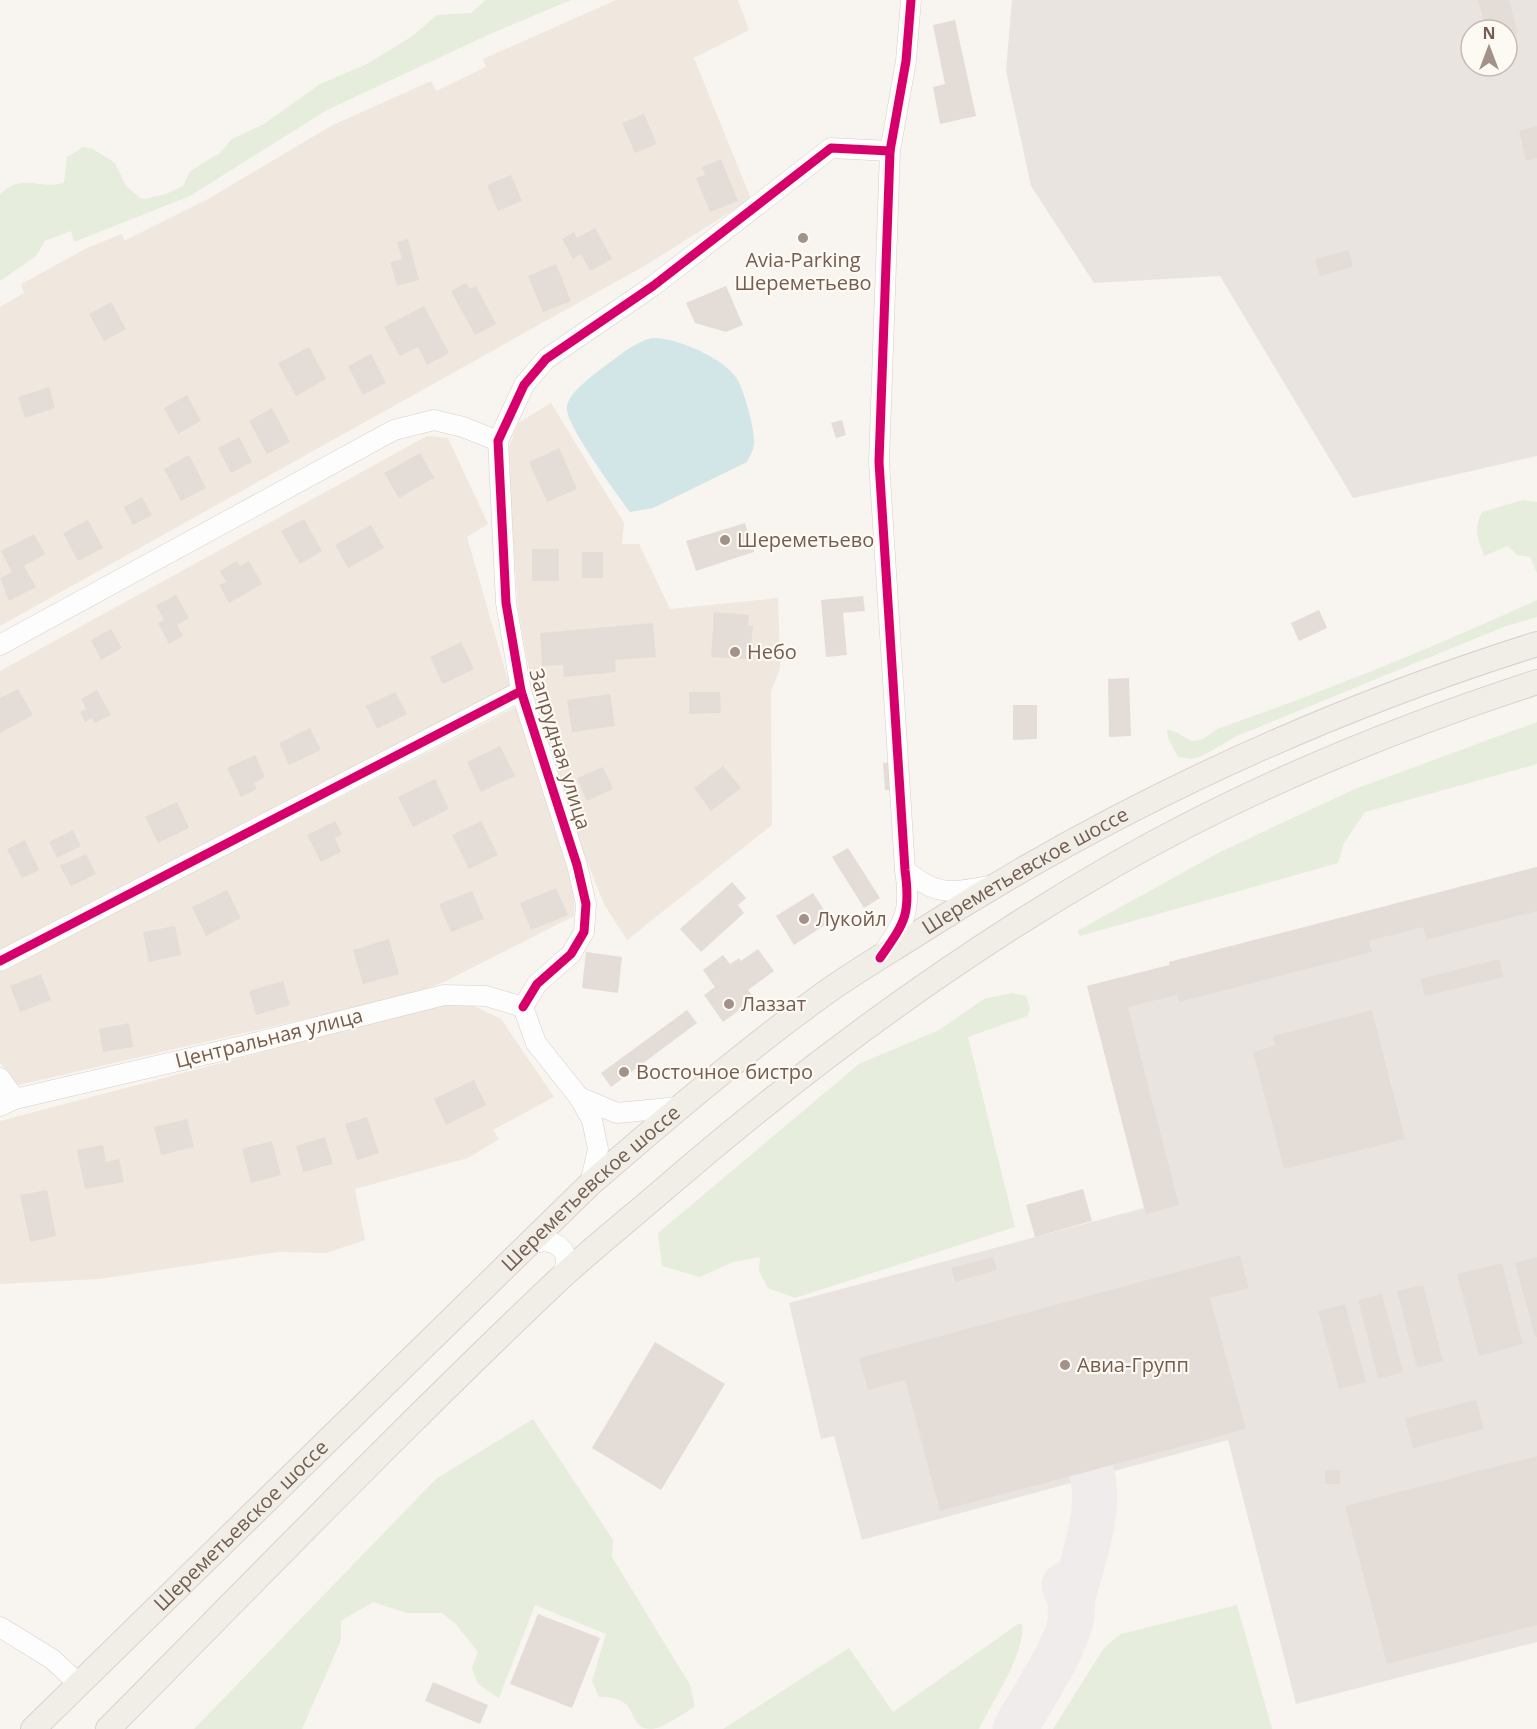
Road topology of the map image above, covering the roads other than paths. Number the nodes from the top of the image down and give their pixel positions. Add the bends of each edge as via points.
1 (911, 0) edge
2 (890, 151) junction
3 (498, 441) junction
4 (1537, 644) edge
5 (0, 645) edge
6 (1537, 682) edge
7 (520, 691) junction
8 (905, 870) junction
9 (993, 885) junction
10 (880, 958) junction
11 (0, 961) edge
12 (523, 1007) junction
13 (0, 1078) edge
14 (579, 1097) junction
15 (8, 1103) edge
16 (679, 1107) junction
17 (590, 1184) junction
18 (527, 1247) junction
19 (556, 1281) junction
20 (0, 1627) edge
21 (79, 1684) junction
22 (33, 1729) edge
23 (108, 1729) edge

1 - 2 street via 906,61
2 - 3 street via 831,148 653,286 546,359 524,385
2 - 8 street via 879,462
3 - 5 street via 434,420 394,430
3 - 7 street, Запрудная улица via 506,603
4 - 9 main road, Шереметьевское шоссе via 1345,711 1241,757 1097,827
6 - 19 main road, Шереметьевское шоссе via 1368,742 1244,797 1040,909 849,1039 722,1138
7 - 11 street
7 - 12 street, Запрудная улица via 586,904 584,932 576,947 537,984
8 - 9 street via 923,885 942,890 963,891
8 - 10 street via 909,900 901,927
9 - 10 main road, Шереметьевское шоссе
10 - 16 main road, Шереметьевское шоссе via 817,998
12 - 14 street via 536,1042
12 - 15 street, Центральная улица via 486,996 444,994
13 - 15 street
14 - 16 street via 617,1113
14 - 17 street via 597,1133 598,1149
16 - 17 main road, Шереметьевское шоссе
17 - 18 main road, Шереметьевское шоссе
18 - 19 street via 547,1240 564,1252 567,1263
18 - 21 main road, Шереметьевское шоссе
19 - 23 main road, Шереметьевское шоссе
20 - 21 street via 52,1659
21 - 22 main road, Шереметьевское шоссе

